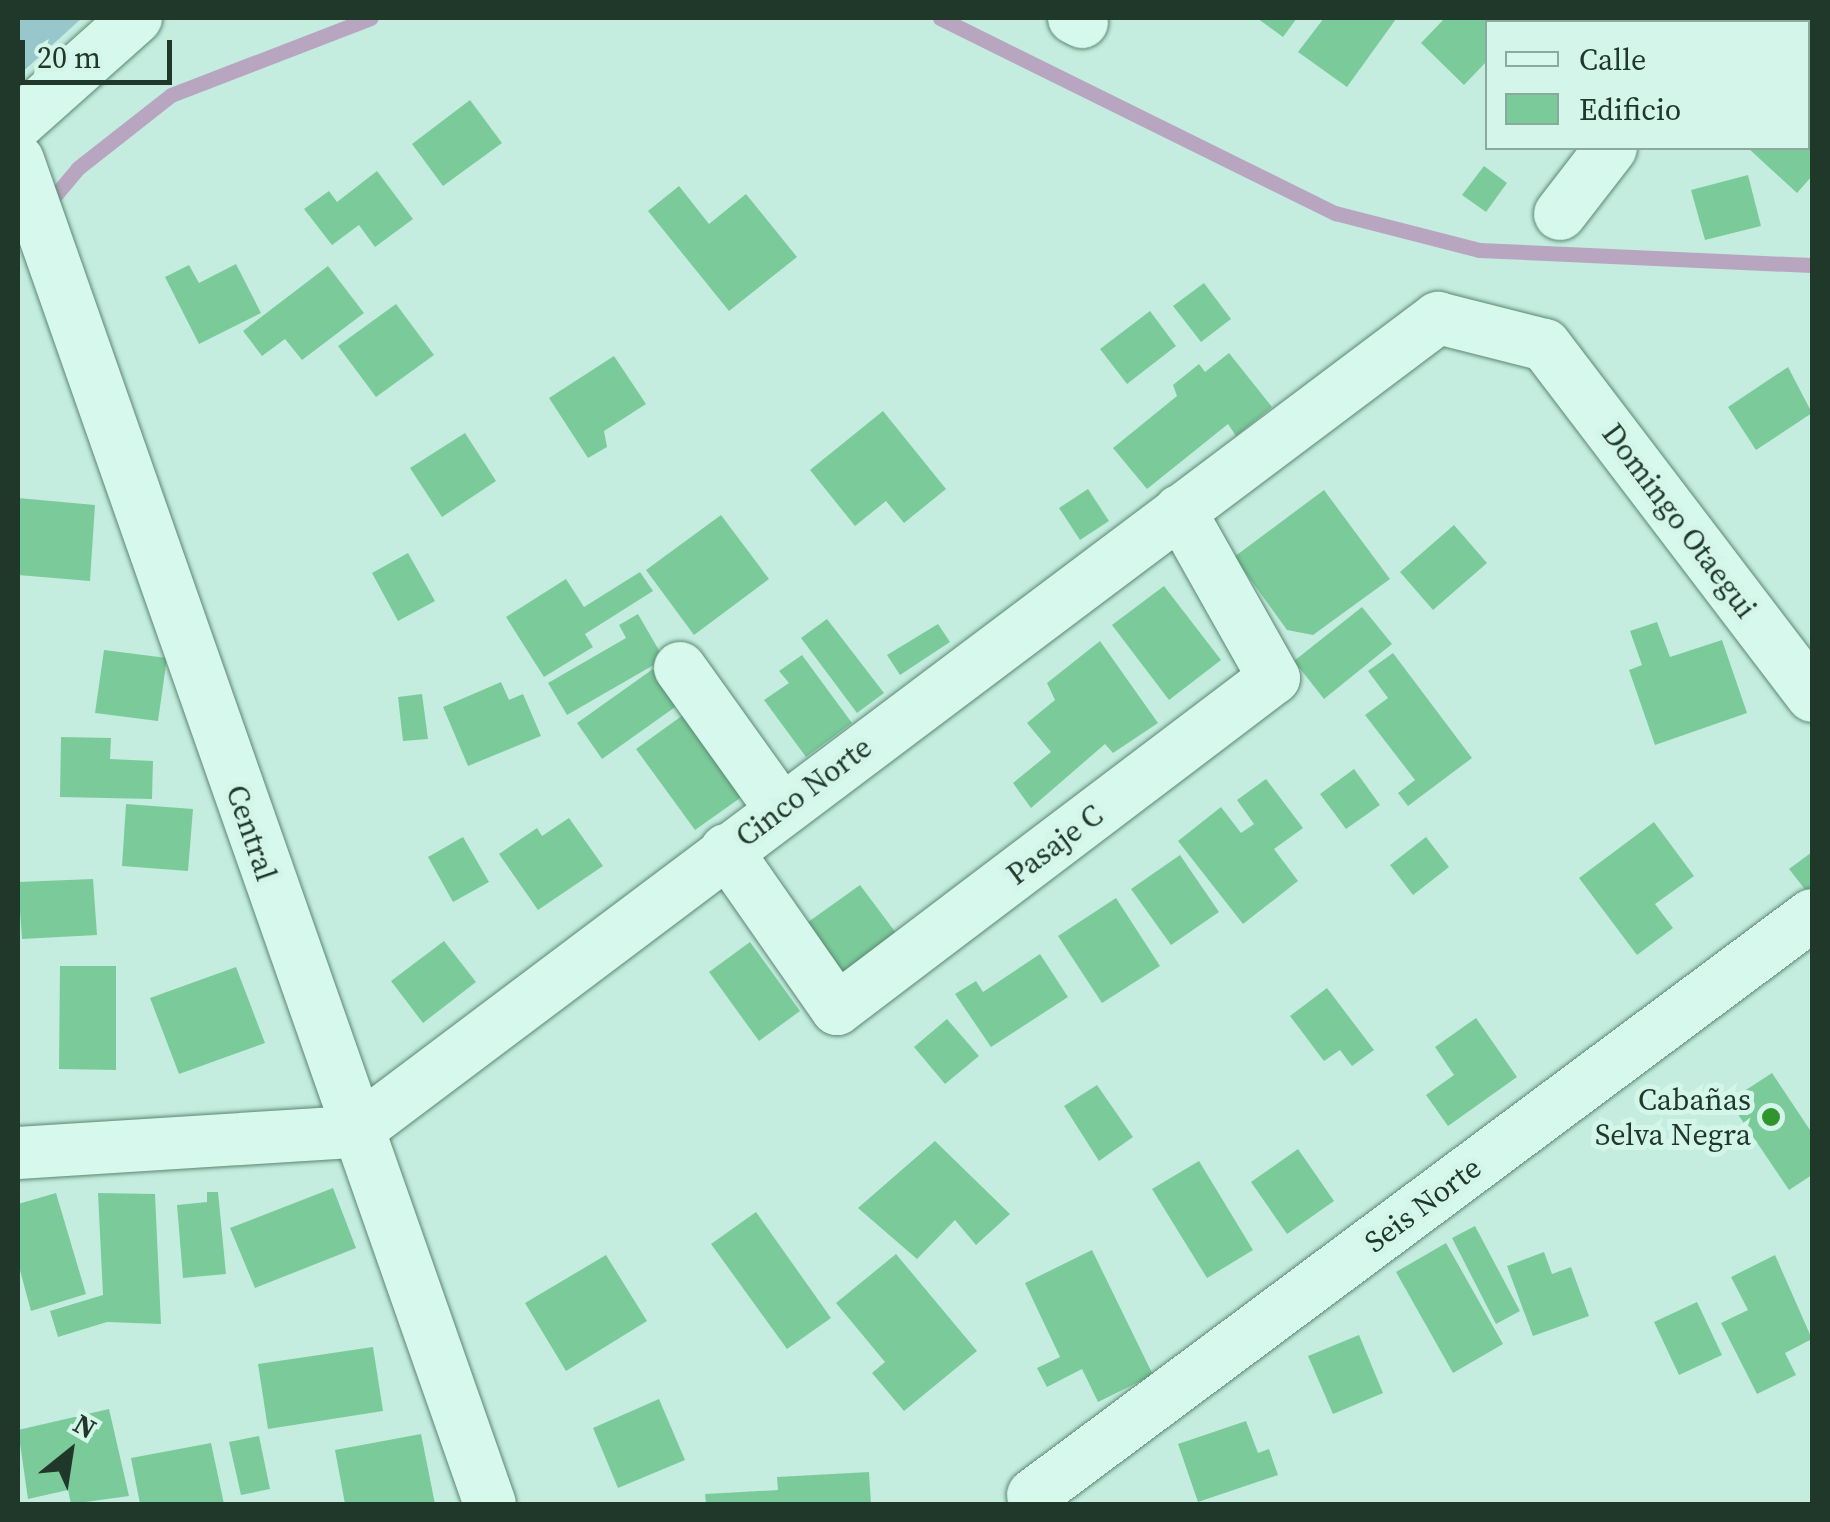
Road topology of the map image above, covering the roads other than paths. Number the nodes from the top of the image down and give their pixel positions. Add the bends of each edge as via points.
1 (136, 18) edge
2 (18, 123) edge
3 (1609, 150) edge
4 (24, 180) edge
5 (1560, 214) dead end
6 (1545, 345) joint
7 (1180, 510) junction
8 (680, 668) dead end
9 (1812, 696) edge
10 (782, 809) junction
11 (726, 850) junction
12 (1812, 915) edge
13 (355, 1132) junction
14 (18, 1153) edge
15 (1033, 1495) dead end
16 (490, 1504) edge

1 - 2 street
3 - 5 street
4 - 13 street, Central
6 - 7 street, Cinco Norte via 1438,318
6 - 9 street, Domingo Otaegui
7 - 10 street, Cinco Norte
7 - 11 street, Pasaje C via 1274,678 838,1010
8 - 10 street
10 - 11 street, Cinco Norte
11 - 13 street, Cinco Norte
12 - 15 street, Seis Norte
13 - 14 street
13 - 16 street, Central

